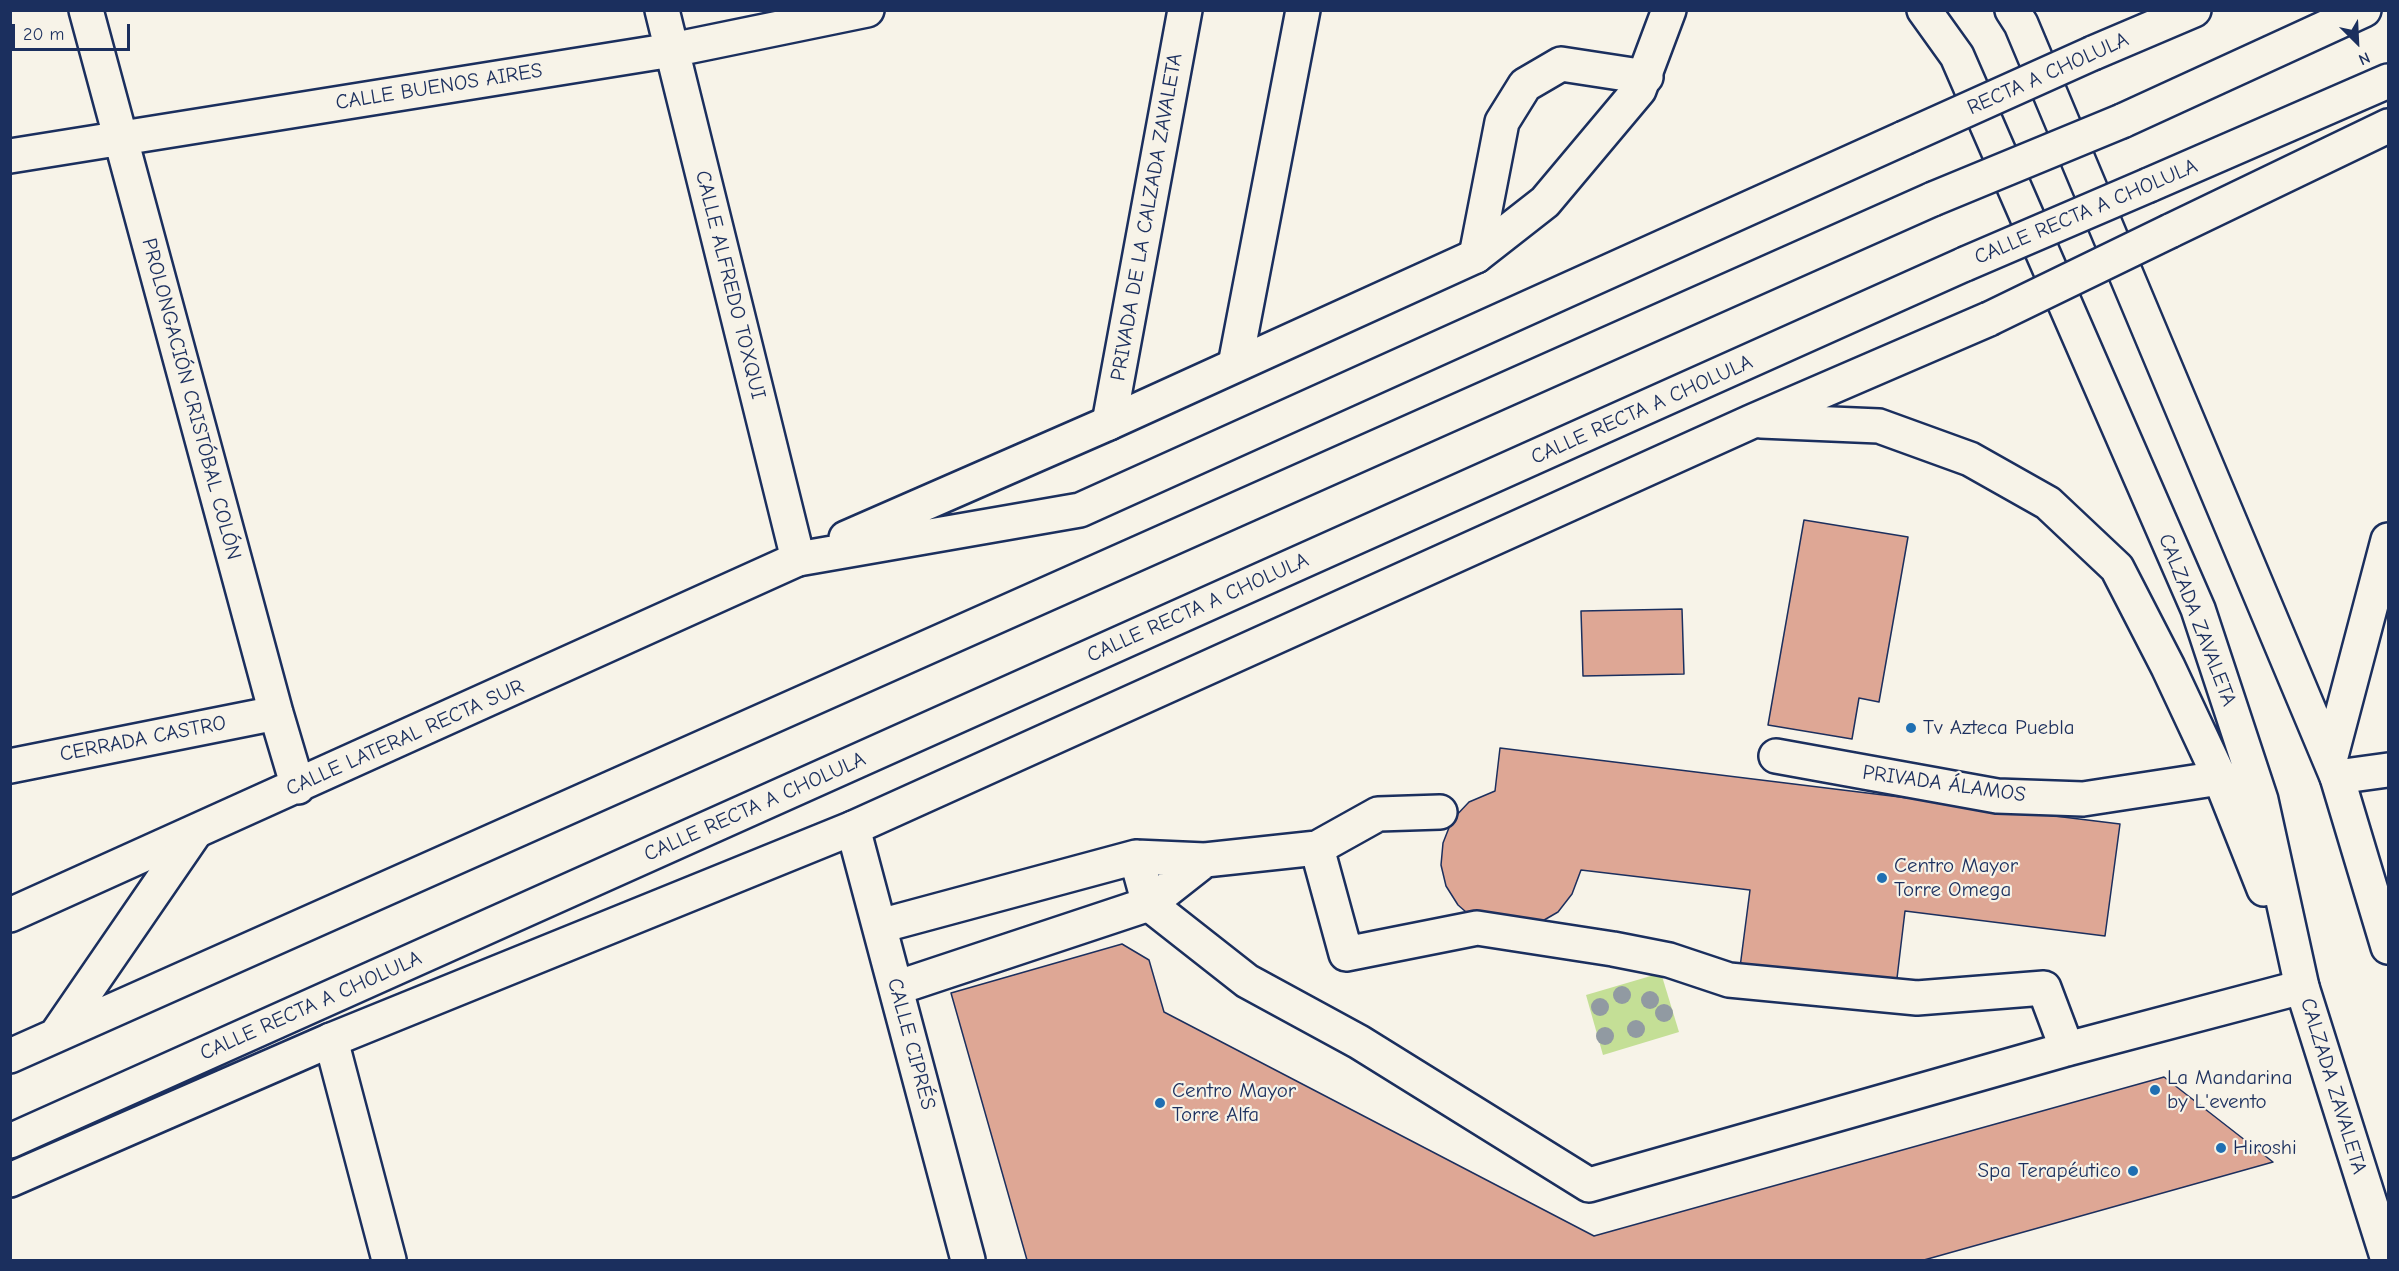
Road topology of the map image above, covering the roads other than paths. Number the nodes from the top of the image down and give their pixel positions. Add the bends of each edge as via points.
1 (86, 10) edge
2 (662, 10) edge
3 (867, 10) edge
4 (1185, 10) edge
5 (1303, 10) edge
6 (1669, 10) edge
7 (1924, 10) edge
8 (2012, 10) edge
9 (2194, 10) edge
10 (2364, 10) edge
11 (672, 50) junction
12 (1646, 77) junction
13 (2388, 81) edge
14 (2388, 126) edge
15 (121, 138) junction
16 (10, 156) edge
17 (1476, 256) junction
18 (1235, 365) junction
19 (1753, 421) junction
20 (1109, 423) junction
21 (2388, 540) edge
22 (798, 559) junction
23 (276, 713) junction
24 (1776, 756) dead end
25 (10, 766) edge
26 (2333, 769) junction
27 (2388, 770) edge
28 (2220, 778) junction
29 (298, 787) junction
30 (1440, 812) dead end
31 (853, 828) junction
32 (194, 834) junction
33 (1317, 848) junction
34 (1136, 856) junction
35 (1205, 860) junction
36 (1149, 904) junction
37 (10, 915) edge
38 (880, 926) junction
39 (2388, 947) edge
40 (2301, 981) junction
41 (896, 988) junction
42 (56, 1036) junction
43 (331, 1040) junction
44 (2067, 1049) junction
45 (10, 1056) edge
46 (10, 1141) edge
47 (10, 1180) edge
48 (389, 1260) edge
49 (968, 1260) edge
50 (2388, 1260) edge

1 - 15 main road, PROLONGACIÓN CRISTÓBAL COLÓN
2 - 11 main road, CALLE ALFREDO TOXQUI
3 - 11 main road, CALLE BUENOS AIRES
4 - 20 main road, PRIVADA DE LA CALZADA ZAVALETA
5 - 18 main road
6 - 12 main road
7 - 40 main road, CALZADA ZAVALETA via 1957,56 2198,609 2261,800
8 - 26 main road
9 - 22 main road, RECTA A CHOLULA, bridge via 1080,510
10 - 42 main road, bridge via 2122,121 1933,199
11 - 15 main road, CALLE BUENOS AIRES
11 - 22 main road, CALLE ALFREDO TOXQUI
12 - 17 main road via 1640,90 1545,202
12 - 17 main road via 1561,64 1525,85 1502,122
13 - 46 main road, CALLE RECTA A CHOLULA, bridge via 1965,264
14 - 19 main road, bridge via 1989,319
15 - 16 main road, CALLE BUENOS AIRES
15 - 23 main road, PROLONGACIÓN CRISTÓBAL COLÓN
17 - 18 main road
18 - 20 main road
19 - 28 main road via 1879,426 1970,459 2048,503 2117,568
19 - 31 main road
20 - 22 main road
21 - 26 main road
22 - 29 main road, CALLE LATERAL RECTA SUR
23 - 25 main road, CERRADA CASTRO
23 - 29 main road, PROLONGACIÓN CRISTÓBAL COLÓN
24 - 28 main road, PRIVADA ÁLAMOS via 2008,796 2082,799
26 - 27 main road
26 - 39 main road
28 - 40 main road
29 - 32 main road, CALLE LATERAL RECTA SUR
30 - 33 main road via 1378,814
31 - 38 main road, CALLE CIPRÉS
31 - 43 main road
32 - 37 main road, CALLE LATERAL RECTA SUR
32 - 42 main road
33 - 35 main road
33 - 44 main road via 1346,954 1477,928 1658,958 1729,980 1917,998 2044,987
34 - 35 main road
34 - 36 main road
34 - 38 main road
35 - 36 main road
36 - 41 main road
36 - 44 main road via 1247,981 1359,1042 1589,1185
38 - 41 main road, CALLE CIPRÉS
40 - 44 main road
40 - 50 main road, CALZADA ZAVALETA
41 - 49 main road, CALLE CIPRÉS
42 - 45 main road
43 - 47 main road
43 - 48 main road

